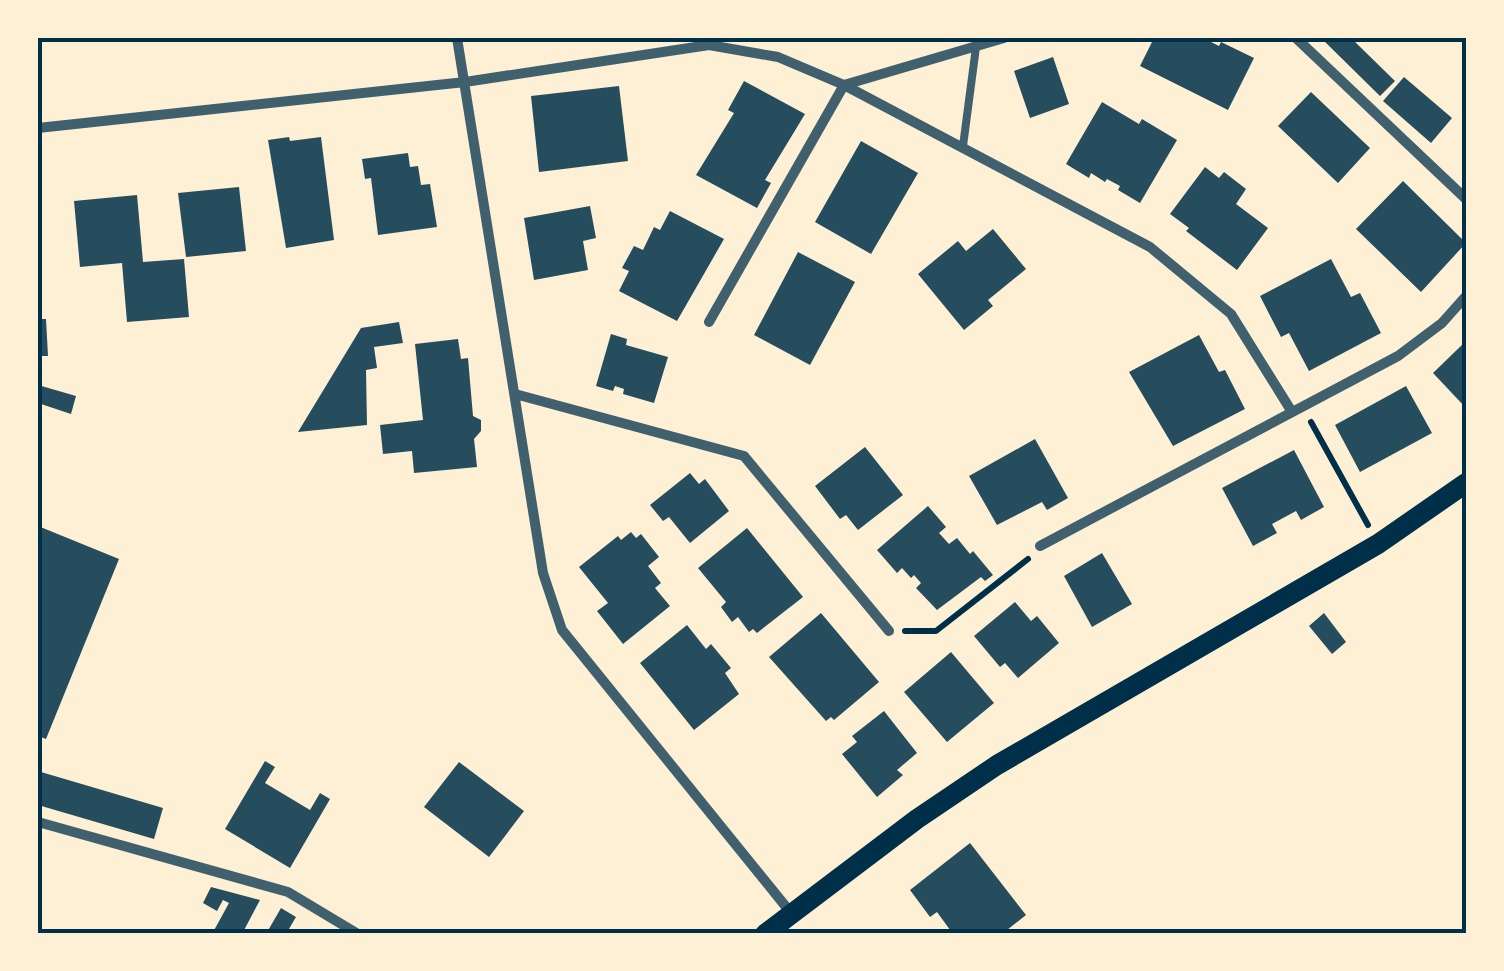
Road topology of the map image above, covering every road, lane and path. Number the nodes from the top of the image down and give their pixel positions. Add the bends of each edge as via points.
1 (457, 38) edge
2 (1004, 38) edge
3 (1296, 38) edge
4 (976, 47) junction
5 (464, 82) junction
6 (844, 85) junction
7 (38, 128) edge
8 (963, 146) junction
9 (1466, 198) edge
10 (1466, 296) edge
11 (709, 322) dead end
12 (515, 394) junction
13 (1297, 409) junction
14 (1466, 483) edge
15 (1378, 544) junction
16 (1040, 546) joint
17 (889, 632) joint
18 (38, 822) edge
19 (792, 913) junction
20 (771, 932) edge
21 (358, 934) edge

1 - 5 street
2 - 4 street
3 - 9 street
4 - 6 street
4 - 8 lane
5 - 6 street via 709,45 778,57
5 - 7 street
5 - 12 street
6 - 8 street
6 - 11 street
8 - 13 street via 1150,247 1231,314
10 - 13 street via 1398,356
12 - 17 street via 744,456
12 - 19 street via 543,574 562,630
13 - 15 path
13 - 16 street
14 - 15 main road
15 - 19 main road via 997,765
16 - 17 path via 936,631
18 - 21 street via 288,892
19 - 20 main road

